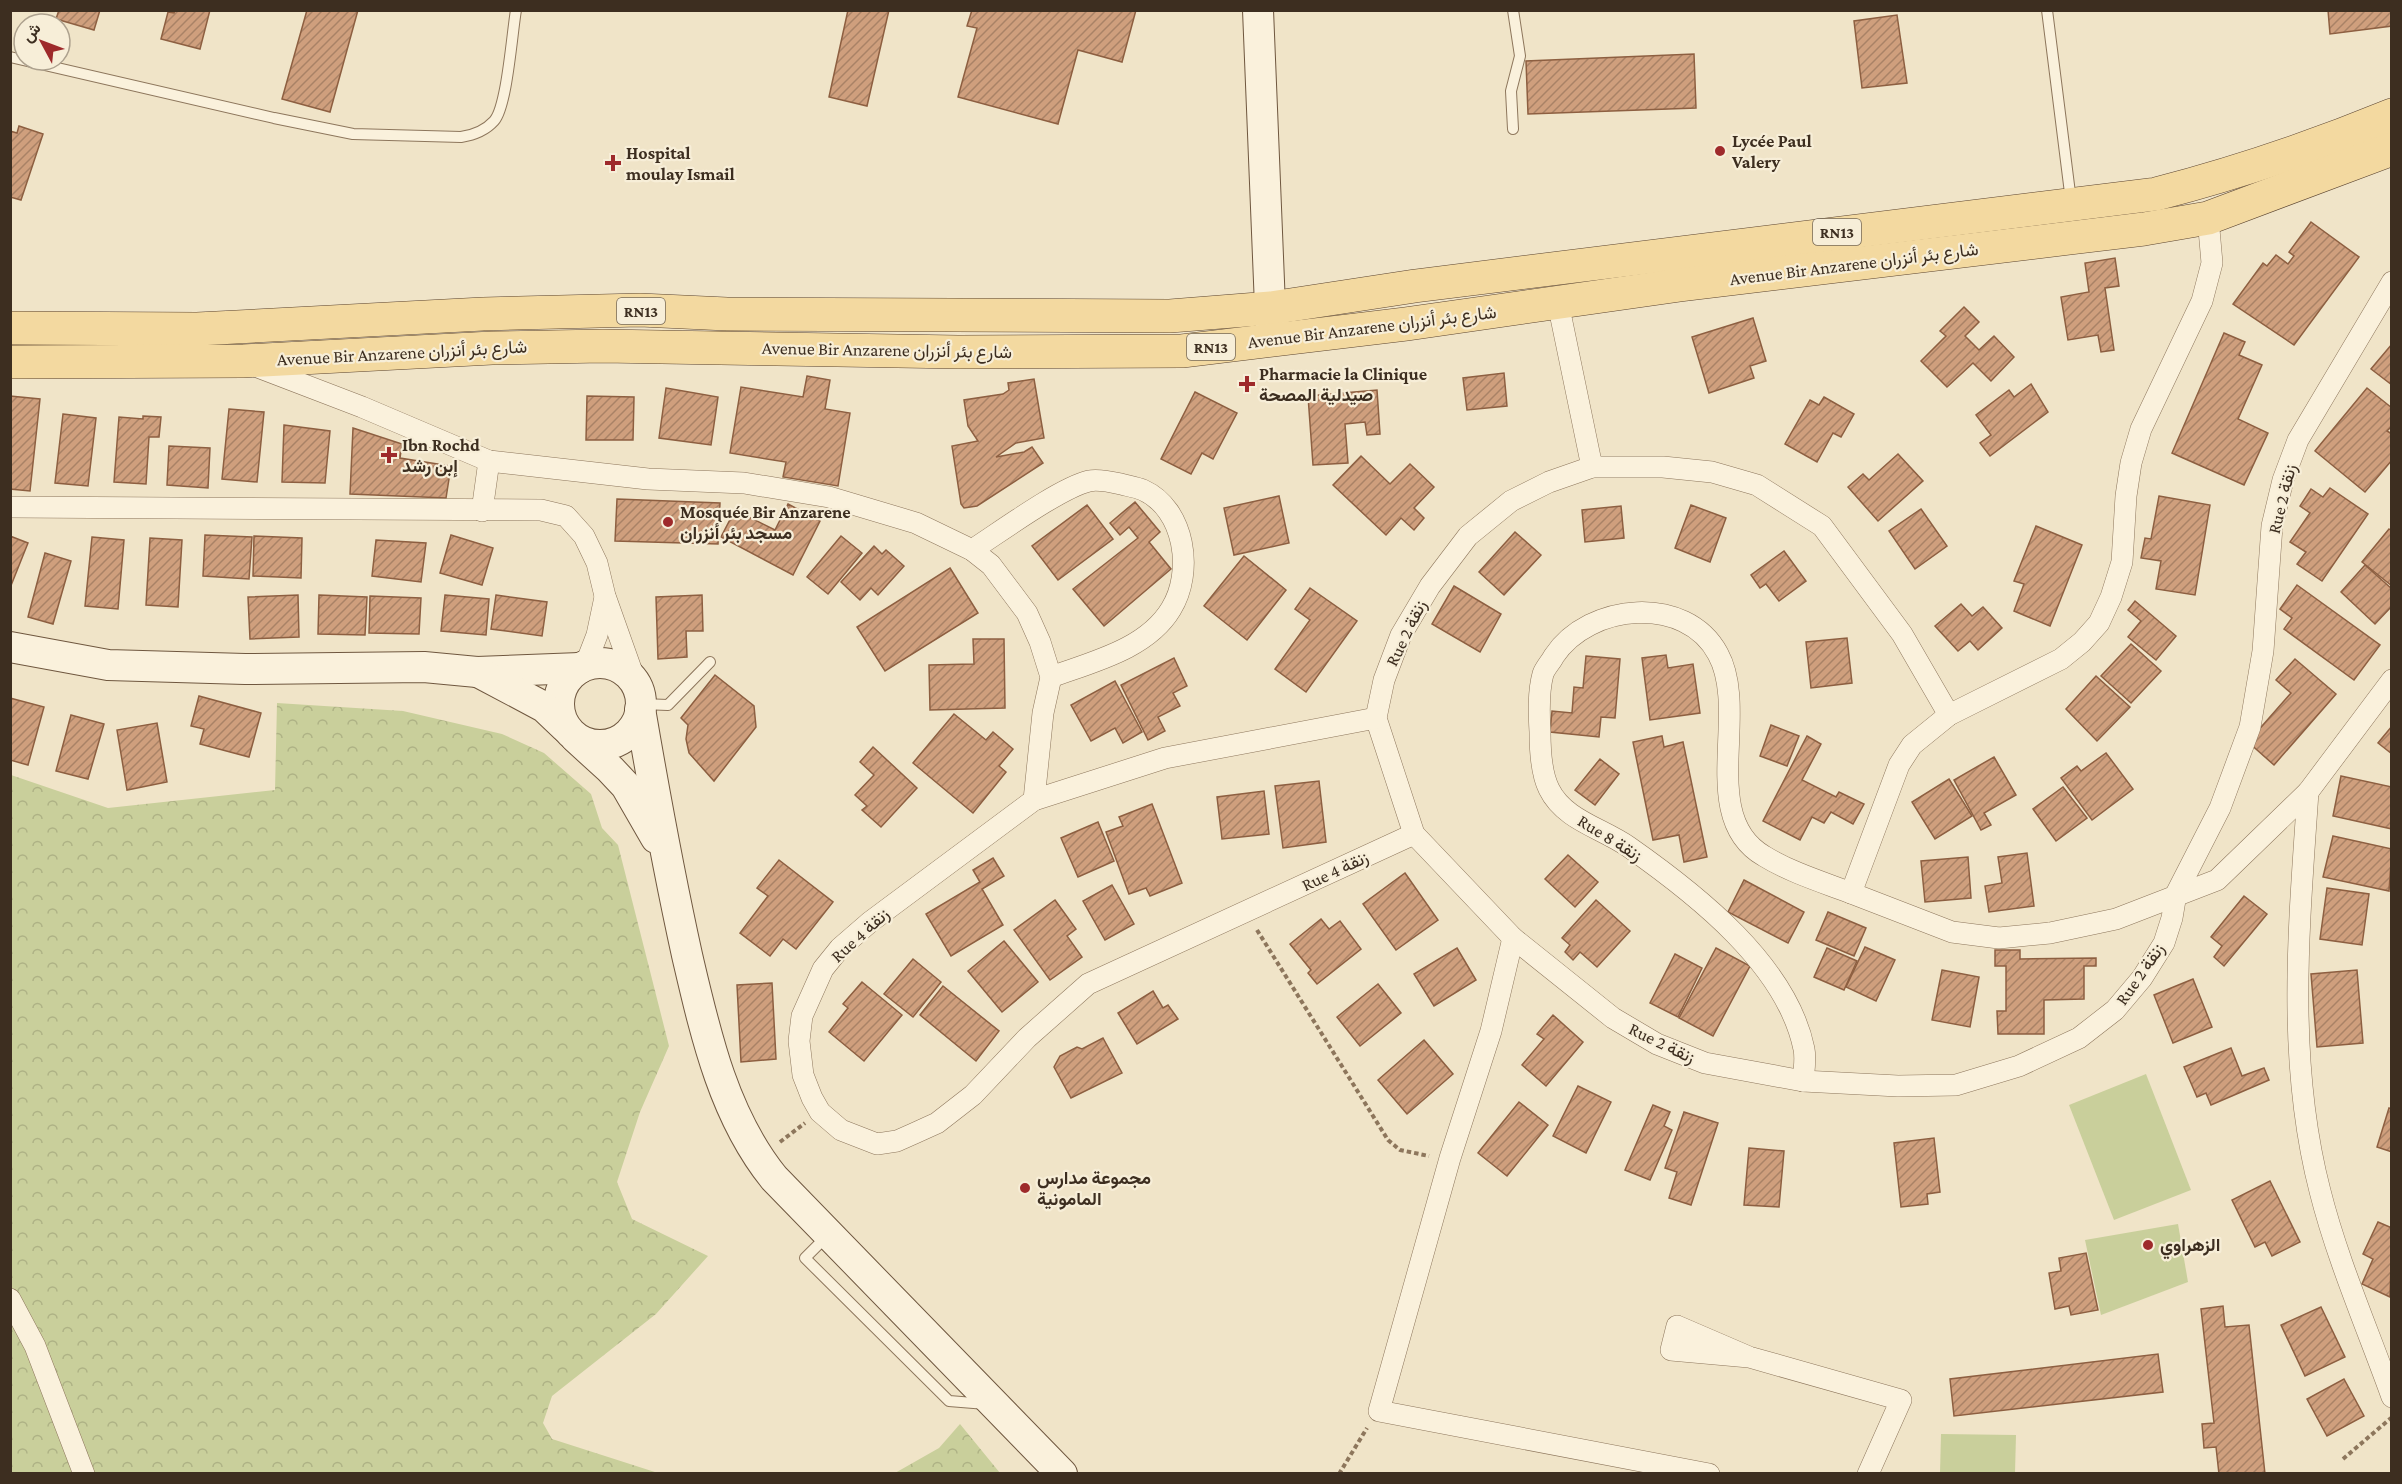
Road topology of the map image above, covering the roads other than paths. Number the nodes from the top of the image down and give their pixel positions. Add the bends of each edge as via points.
1 (516, 10) edge
2 (1258, 10) edge
3 (1513, 10) edge
4 (2047, 10) edge
5 (10, 57) edge
6 (2391, 115) edge
7 (1513, 129) dead end
8 (2391, 149) edge
9 (2072, 204) junction
10 (2208, 218) junction
11 (2389, 289) edge
12 (1558, 303) junction
13 (1271, 308) junction
14 (10, 328) edge
15 (1271, 340) junction
16 (243, 361) junction
17 (10, 362) edge
18 (489, 461) junction
19 (1592, 467) junction
20 (10, 507) edge
21 (482, 511) junction
22 (972, 550) junction
23 (605, 596) junction
24 (10, 647) edge
25 (710, 662) dead end
26 (582, 667) junction
27 (477, 672) junction
28 (1051, 677) junction
29 (2391, 680) edge
30 (639, 700) junction
31 (1949, 715) junction
32 (1376, 718) junction
33 (569, 732) junction
34 (2308, 792) junction
35 (1035, 800) junction
36 (1414, 834) junction
37 (665, 853) junction
38 (1851, 893) junction
39 (2176, 894) junction
40 (1512, 938) junction
41 (1803, 1081) junction
42 (10, 1299) edge
43 (1749, 1358) dead end
44 (2391, 1397) edge
45 (84, 1473) edge
46 (1062, 1473) edge
47 (1709, 1473) edge
48 (1869, 1473) edge

1 - 5 lane via 504,99 496,120 477,134 461,137 353,134
2 - 13 main road
3 - 7 lane via 1520,56 1511,91
4 - 9 lane
6 - 9 main road, Avenue Bir Anzarene شارع بئر أنزران / RN13 via 2235,173 2156,194
8 - 10 main road, Avenue Bir Anzarene شارع بئر أنزران / RN13
9 - 13 main road, Avenue Bir Anzarene شارع بئر أنزران / RN13 via 1438,283
10 - 12 main road, Avenue Bir Anzarene شارع بئر أنزران / RN13
10 - 31 street via 2212,263 2204,291 2141,429 2126,496 2122,562 2099,623 2061,659
11 - 39 street, Rue 2 زنقة via 2298,440 2283,480 2272,525 2263,651 2250,727 2220,808
12 - 15 main road, Avenue Bir Anzarene شارع بئر أنزران / RN13
12 - 19 street
13 - 14 main road, Avenue Bir Anzarene شارع بئر أنزران / RN13 via 1170,316 604,311 197,329
13 - 15 main road
15 - 16 main road, Avenue Bir Anzarene شارع بئر أنزران / RN13 via 1182,351 603,346
16 - 17 main road, Avenue Bir Anzarene شارع بئر أنزران / RN13
16 - 18 street
18 - 21 street
18 - 22 street via 648,478 744,483 829,497 916,523
19 - 31 street, Rue 2 زنقة via 1712,472 1757,485 1822,526 1902,634
19 - 32 street, Rue 2 زنقة via 1511,501 1468,536 1430,586 1401,635 1384,680
20 - 21 street
21 - 23 street via 542,510 566,516 584,536 597,563
22 - 28 street via 991,565 1027,613
22 - 28 street via 1069,489 1090,481 1114,482 1143,490 1173,517 1180,536 1184,576 1171,610 1129,647
23 - 26 street via 597,635
23 - 30 street
24 - 27 main road via 108,665 245,669 424,667
25 - 30 lane via 671,704
26 - 27 main road
26 - 30 main road via 597,663 620,668
26 - 33 main road via 569,676 558,701 559,714
27 - 33 main road via 544,707
28 - 35 street via 1043,713
29 - 34 street, Rue 8 زنقة
30 - 33 main road via 630,731 621,740 597,745
30 - 37 main road
31 - 38 street via 1912,745 1899,765
32 - 35 street, Rue 4 زنقة via 1165,758
32 - 36 street, Rue 2 زنقة
33 - 37 main road via 626,786
34 - 39 street, Rue 8 زنقة via 2217,880
34 - 44 street via 2297,972 2298,1047 2307,1132 2320,1192
35 - 36 street, Rue 4 زنقة via 870,922 823,969 802,1016 799,1041 803,1074 820,1112 842,1130 877,1144 897,1141 930,1127 973,1095 1027,1038 1088,984
36 - 40 street, Rue 2 زنقة
37 - 46 main road via 712,1054 759,1159 828,1235
38 - 39 street, Rue 8 زنقة via 1952,932 1999,938 2050,933 2116,919
38 - 41 street, Rue 8 زنقة via 1762,855 1740,832 1728,800 1731,724 1726,668 1712,641 1689,622 1640,611 1584,627 1563,644 1544,673 1539,713 1540,752 1549,789 1566,811 1628,846 1734,932 1761,962 1796,1019 1805,1052
39 - 41 street, Rue 2 زنقة via 2164,943 2142,978 2115,1010 2079,1038 2019,1066 1956,1085
40 - 41 street, Rue 2 زنقة via 1613,1018 1658,1044 1705,1063
40 - 47 street via 1491,1031 1450,1158 1379,1411
42 - 45 street via 35,1346
43 - 48 street via 1901,1400

